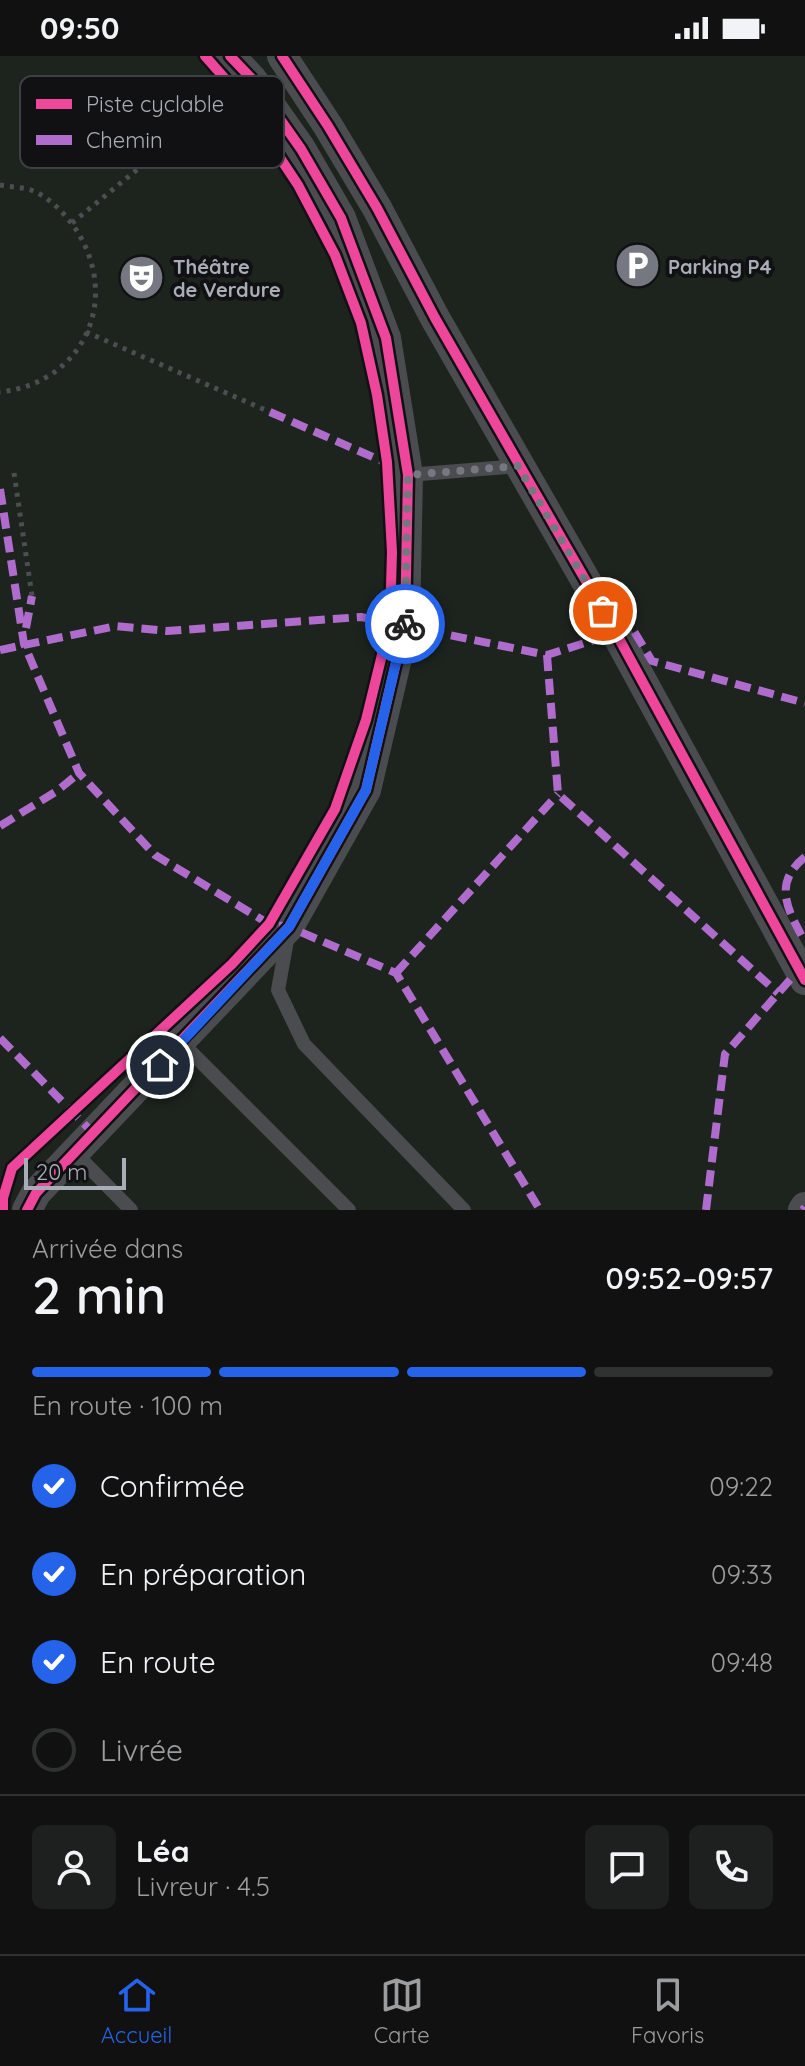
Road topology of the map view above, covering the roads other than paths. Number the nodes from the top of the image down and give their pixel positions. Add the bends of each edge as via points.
1 (230, 56) edge
2 (282, 56) edge
3 (249, 76) edge
4 (284, 125) edge
5 (518, 466) junction
6 (408, 475) junction
7 (289, 927) junction
8 (805, 980) edge
9 (181, 1042) junction
10 (75, 1153) junction
11 (27, 1210) edge
12 (131, 1210) edge
13 (349, 1210) edge
14 (464, 1210) edge

1 - 3 street
2 - 5 street via 377,208
4 - 6 street via 341,218 386,338
5 - 6 lane
5 - 8 street via 617,635
6 - 7 street via 405,624 366,790
7 - 9 street
7 - 14 lane via 278,990 304,1044
9 - 10 street
9 - 13 lane
10 - 11 street via 36,1193
10 - 12 lane

